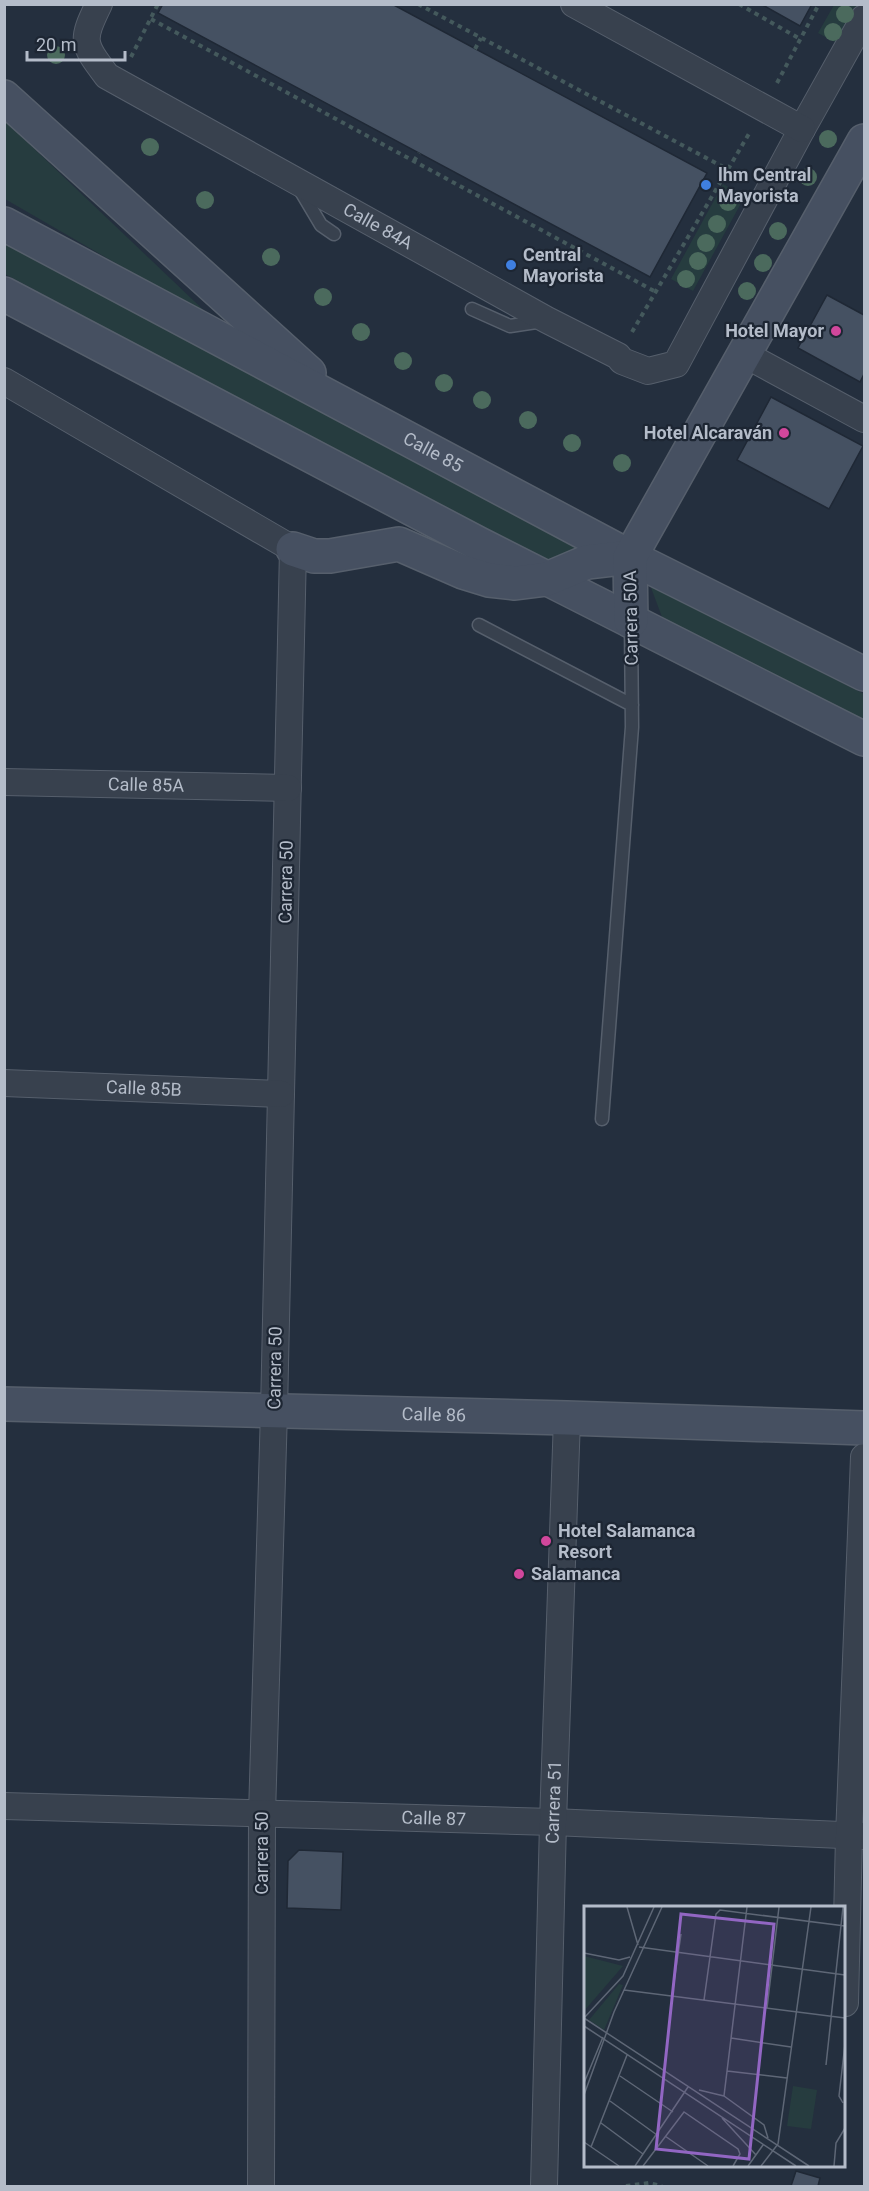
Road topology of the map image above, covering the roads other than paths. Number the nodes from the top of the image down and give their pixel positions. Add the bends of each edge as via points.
1 (99, 4) edge
2 (574, 4) edge
3 (864, 18) edge
4 (4, 97) edge
5 (802, 129) junction
6 (864, 141) edge
7 (293, 180) junction
8 (4, 224) edge
9 (334, 234) dead end
10 (4, 294) edge
11 (472, 309) dead end
12 (547, 320) junction
13 (744, 354) junction
14 (4, 381) edge
15 (346, 406) junction
16 (864, 419) edge
17 (293, 549) junction
18 (630, 557) junction
19 (547, 579) junction
20 (631, 621) junction
21 (479, 625) dead end
22 (864, 674) edge
23 (632, 705) junction
24 (864, 739) edge
25 (4, 782) edge
26 (288, 788) junction
27 (4, 1083) edge
28 (281, 1094) junction
29 (602, 1119) dead end
30 (4, 1404) edge
31 (274, 1411) junction
32 (567, 1418) junction
33 (864, 1428) edge
34 (864, 1457) edge
35 (4, 1806) edge
36 (262, 1814) junction
37 (553, 1822) junction
38 (857, 1836) edge
39 (845, 2003) edge
40 (261, 2187) edge
41 (544, 2187) edge

1 - 7 street, Calle 84A via 86,33 90,54 107,76
2 - 5 street
3 - 5 street
4 - 15 main road
5 - 12 street, Calle 84A via 676,364 648,370 621,361
6 - 13 main road, Carrera 50A
7 - 9 lane via 321,225
7 - 12 street, Calle 84A
8 - 15 main road, Calle 85
10 - 19 main road
11 - 12 lane via 510,326
13 - 16 street
13 - 18 main road, Carrera 50A
14 - 17 street
15 - 18 main road, Calle 85
17 - 19 main road via 330,556 399,544 489,580 515,583
17 - 26 street, Carrera 50
18 - 19 main road via 587,562
18 - 20 main road, Carrera 50A
18 - 22 main road, Calle 85
19 - 20 main road
20 - 23 lane, Carrera 50A
20 - 24 main road
21 - 23 lane
23 - 29 lane, Carrera 50A
25 - 26 street, Calle 85A
26 - 28 street, Carrera 50
27 - 28 street, Calle 85B
28 - 31 street, Carrera 50
30 - 31 main road, Calle 86
31 - 32 main road, Calle 86
31 - 36 street, Carrera 50
32 - 33 main road, Calle 86
32 - 37 street, Carrera 51
34 - 38 street
35 - 36 street, Calle 87
36 - 37 street, Calle 87
36 - 40 street, Carrera 50
37 - 38 street, Calle 87
37 - 41 street, Carrera 51
38 - 39 street

